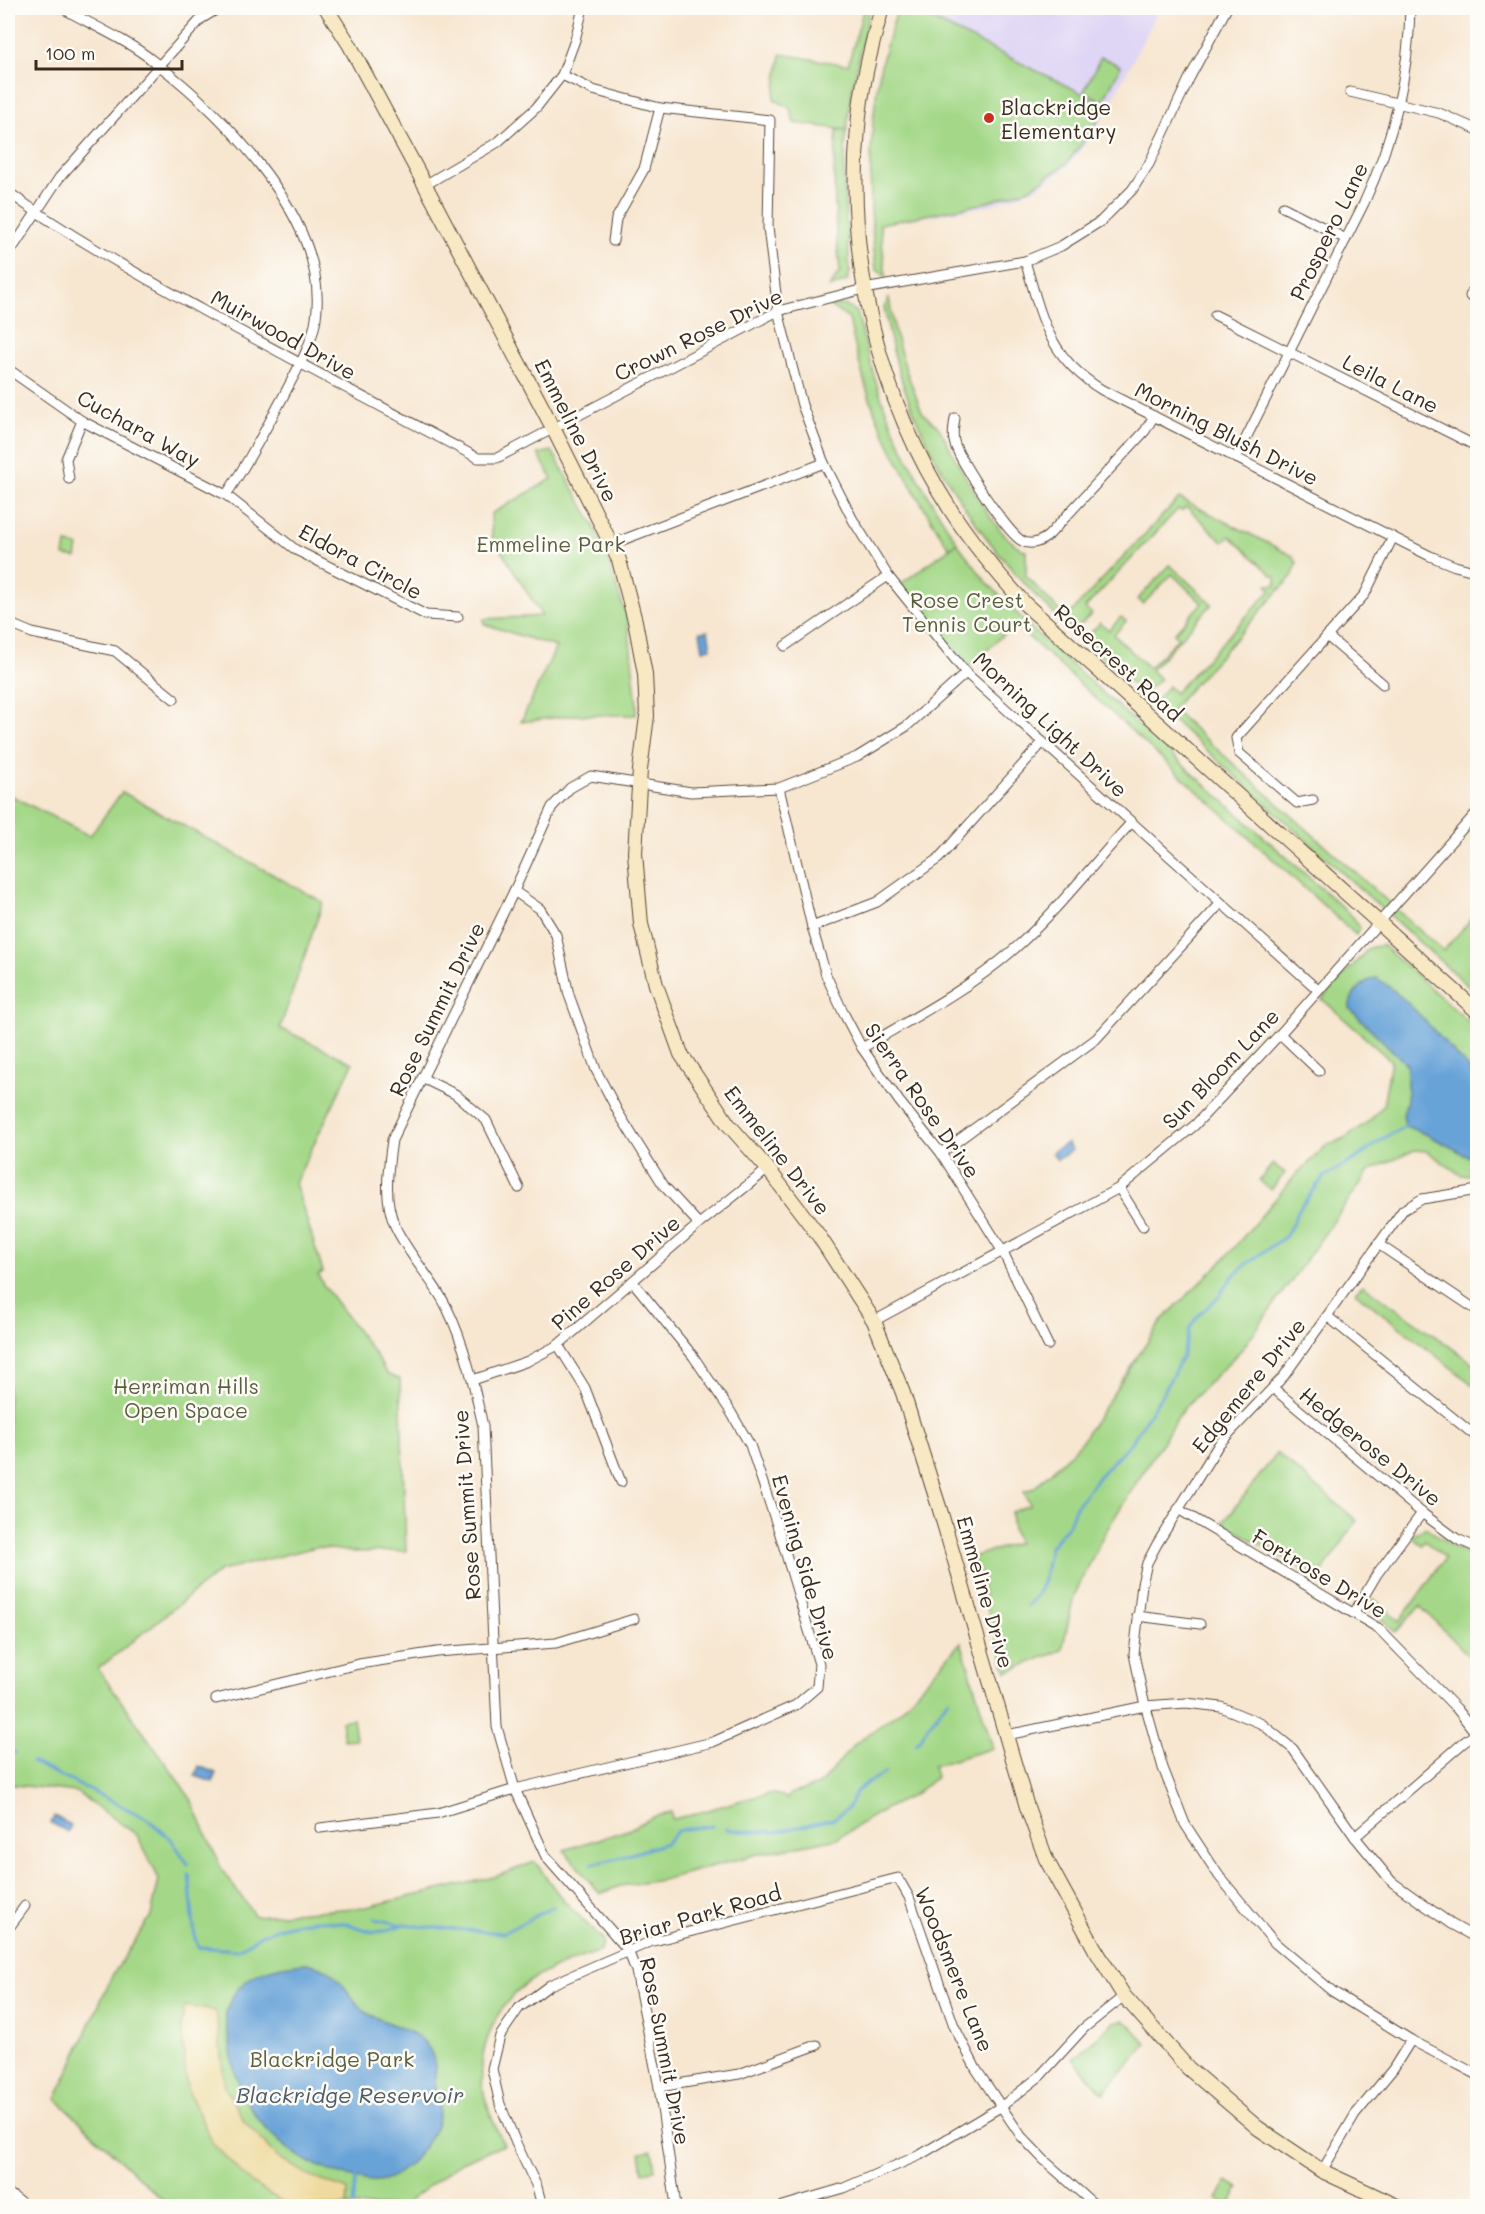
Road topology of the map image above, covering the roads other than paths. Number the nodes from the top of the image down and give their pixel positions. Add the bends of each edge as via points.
1 (62, 8) edge
2 (219, 8) edge
3 (326, 8) edge
4 (583, 8) edge
5 (882, 8) edge
6 (1227, 8) edge
7 (1410, 8) edge
8 (159, 66) junction
9 (561, 75) junction
10 (1350, 92) dead end
11 (1400, 103) junction
12 (660, 108) junction
13 (1478, 130) edge
14 (425, 184) junction
15 (8, 192) edge
16 (1283, 207) dead end
17 (35, 212) junction
18 (1346, 239) junction
19 (613, 241) dead end
20 (8, 255) edge
21 (1025, 261) junction
22 (1478, 282) edge
23 (864, 289) junction
24 (1474, 298) edge
25 (778, 311) junction
26 (1215, 315) dead end
27 (1289, 352) junction
28 (300, 364) junction
29 (8, 369) edge
30 (1154, 416) junction
31 (954, 418) dead end
32 (82, 421) junction
33 (553, 428) junction
34 (1478, 447) edge
35 (1236, 458) junction
36 (824, 463) junction
37 (69, 480) dead end
38 (226, 495) junction
39 (1393, 537) junction
40 (612, 544) junction
41 (1478, 572) edge
42 (888, 576) junction
43 (458, 617) dead end
44 (8, 623) edge
45 (1327, 636) junction
46 (785, 646) dead end
47 (966, 673) junction
48 (1383, 684) dead end
49 (174, 699) dead end
50 (1043, 742) junction
51 (640, 783) junction
52 (779, 788) junction
53 (1313, 801) dead end
54 (1478, 811) edge
55 (1131, 823) junction
56 (513, 891) junction
57 (1221, 903) junction
58 (1379, 923) junction
59 (812, 927) junction
60 (1318, 990) junction
61 (1478, 1012) edge
62 (1280, 1034) junction
63 (862, 1048) junction
64 (1319, 1071) dead end
65 (422, 1078) junction
66 (940, 1153) junction
67 (768, 1169) junction
68 (519, 1188) dead end
69 (1119, 1188) junction
70 (1478, 1190) edge
71 (699, 1224) junction
72 (1143, 1226) dead end
73 (1378, 1244) junction
74 (1003, 1252) junction
75 (633, 1282) junction
76 (1478, 1311) edge
77 (1327, 1316) junction
78 (874, 1322) junction
79 (558, 1345) junction
80 (1048, 1345) dead end
81 (473, 1380) junction
82 (1273, 1388) junction
83 (1478, 1438) edge
84 (621, 1482) dead end
85 (1178, 1509) junction
86 (1422, 1513) junction
87 (1478, 1548) edge
88 (1354, 1613) junction
89 (1137, 1616) junction
90 (634, 1619) dead end
91 (1200, 1624) dead end
92 (492, 1648) junction
93 (216, 1699) dead end
94 (1145, 1706) junction
95 (1477, 1734) edge
96 (1007, 1735) junction
97 (515, 1789) junction
98 (320, 1828) dead end
99 (1355, 1837) junction
100 (898, 1878) joint
101 (25, 1906) dead end
102 (8, 1929) edge
103 (1478, 1939) edge
104 (628, 1950) junction
105 (1124, 1996) junction
106 (1411, 2040) junction
107 (817, 2045) dead end
108 (1478, 2074) edge
109 (658, 2087) junction
110 (1002, 2106) junction
111 (1322, 2171) junction
112 (8, 2193) edge
113 (26, 2206) edge
114 (542, 2206) edge
115 (676, 2206) edge
116 (783, 2206) edge
117 (1096, 2206) edge
118 (1397, 2206) edge

1 - 8 street
2 - 8 street via 201,19
3 - 14 street, Emmeline Drive
4 - 9 street
5 - 23 street, Rosecrest Road via 871,46 858,126 855,197
6 - 21 street, Crown Rose Drive via 1149,164 1131,190 1101,221 1061,246
7 - 11 street, Prospero Lane
8 - 17 street via 59,178
8 - 28 street via 233,131 276,188 304,236 318,290 310,342
9 - 12 street, Morning Light Drive via 593,90
9 - 14 street via 536,108 498,142
10 - 11 street
11 - 13 street via 1439,112
11 - 18 street, Prospero Lane via 1378,170
12 - 19 street via 644,170 616,219
12 - 25 street, Morning Light Drive via 770,120 768,226
14 - 33 street, Emmeline Drive
15 - 17 street, Muirwood Drive
16 - 18 street
17 - 20 street
17 - 28 street, Muirwood Drive
18 - 27 street, Prospero Lane
21 - 23 street, Crown Rose Drive
21 - 30 street, Morning Blush Drive via 1047,331 1068,365 1102,390
22 - 24 street
23 - 25 street, Crown Rose Drive
23 - 58 street, Rosecrest Road via 881,361 902,418 934,483 989,563 1067,644
25 - 33 street, Crown Rose Drive
25 - 36 street, Morning Light Drive via 802,405
26 - 27 street, Leila Lane
27 - 34 street, Leila Lane
27 - 35 street, Prospero Lane
28 - 33 street, Muirwood Drive via 478,458 497,458
28 - 38 street via 247,464
29 - 32 street, Cuchara Way
30 - 31 street via 1145,431 1048,536 1040,542 1026,543 1012,533 991,505 955,447
30 - 35 street, Morning Blush Drive
32 - 37 street via 66,459
32 - 38 street, Cuchara Way
33 - 40 street, Emmeline Drive
35 - 39 street, Morning Blush Drive
36 - 40 street
36 - 42 street, Morning Light Drive
38 - 43 street, Eldora Circle via 296,550 426,615
39 - 41 street, Morning Blush Drive via 1446,563
39 - 45 street via 1365,594
40 - 51 street, Emmeline Drive via 635,621 645,674 647,716
42 - 46 street
42 - 47 street, Morning Light Drive
44 - 49 street via 32,633 115,651
45 - 48 street
45 - 53 street via 1236,738 1239,753 1298,803
47 - 50 street, Morning Light Drive
47 - 52 street, Rose Summit Drive via 907,726 867,751
50 - 55 street, Morning Light Drive
50 - 59 street via 939,858 877,902
51 - 52 street, Rose Summit Drive via 691,792
51 - 56 street, Rose Summit Drive via 591,776 570,788 552,807
51 - 67 street, Emmeline Drive via 635,853 641,924 656,985 681,1054 728,1125
52 - 59 street, Sierra Rose Drive
54 - 58 street, Sun Bloom Lane
55 - 57 street, Morning Light Drive
55 - 63 street via 1012,950 961,989
56 - 65 street, Rose Summit Drive
56 - 71 street via 540,909 556,935 569,995 596,1070 664,1186
57 - 60 street, Morning Light Drive
57 - 66 street via 1096,1039
58 - 60 street, Sun Bloom Lane
58 - 61 street, Rosecrest Road
59 - 63 street, Sierra Rose Drive via 826,975
60 - 62 street, Sun Bloom Lane
62 - 64 street
62 - 69 street, Sun Bloom Lane via 1195,1125
63 - 66 street, Sierra Rose Drive
65 - 68 street via 455,1094 486,1120
65 - 81 street, Rose Summit Drive via 393,1140 387,1197 395,1226 447,1307
66 - 74 street, Sierra Rose Drive
67 - 71 street, Pine Rose Drive
67 - 78 street, Emmeline Drive via 819,1236
69 - 72 street
69 - 74 street, Sun Bloom Lane
70 - 73 street, Edgemere Drive via 1412,1203
71 - 75 street, Pine Rose Drive
73 - 76 street
73 - 77 street, Edgemere Drive
74 - 78 street, Sun Bloom Lane
74 - 80 street, Sierra Rose Drive
75 - 79 street, Pine Rose Drive
75 - 97 street, Evening Side Drive via 693,1356 750,1445 819,1664 817,1687 796,1705 712,1742
77 - 82 street, Edgemere Drive
77 - 83 street
78 - 96 street, Emmeline Drive via 903,1393
79 - 81 street, Pine Rose Drive via 528,1361
79 - 84 street via 585,1388
81 - 92 street, Rose Summit Drive via 483,1426
82 - 85 street, Edgemere Drive via 1223,1440
82 - 86 street, Hedgerose Drive
85 - 88 street, Fortrose Drive
85 - 89 street, Edgemere Drive via 1147,1563
86 - 87 street, Hedgerose Drive via 1457,1539
86 - 88 street
88 - 95 street, Fortrose Drive via 1383,1632
89 - 91 street
89 - 94 street, Edgemere Drive via 1135,1662
90 - 92 street via 556,1643
92 - 93 street via 359,1664
92 - 97 street, Rose Summit Drive via 497,1727
94 - 96 street
94 - 99 street via 1186,1703 1221,1707 1262,1724 1293,1749
94 - 106 street, Edgemere Drive via 1185,1824 1219,1876 1283,1950 1332,1991
95 - 99 street
96 - 105 street, Emmeline Drive via 1046,1859
97 - 98 street, Evening Side Drive via 438,1813
97 - 104 street, Rose Summit Drive via 546,1857
99 - 103 street via 1392,1882
100 - 104 street, Briar Park Road
100 - 110 street, Woodsmere Lane via 909,1897 954,2026 976,2069
101 - 102 street
104 - 109 street, Rose Summit Drive via 636,1971
104 - 114 street, Briar Park Road via 550,1985 519,2008 500,2036 492,2069 500,2104
105 - 110 street via 1084,2028 1040,2076
105 - 111 street, Emmeline Drive via 1188,2068 1258,2128
106 - 108 street, Edgemere Drive
106 - 111 street via 1394,2069 1355,2115
107 - 109 street via 739,2074
109 - 115 street, Rose Summit Drive
110 - 116 street via 920,2155 844,2188
110 - 117 street, Woodsmere Lane via 1021,2136
111 - 118 street, Emmeline Drive
112 - 113 street

